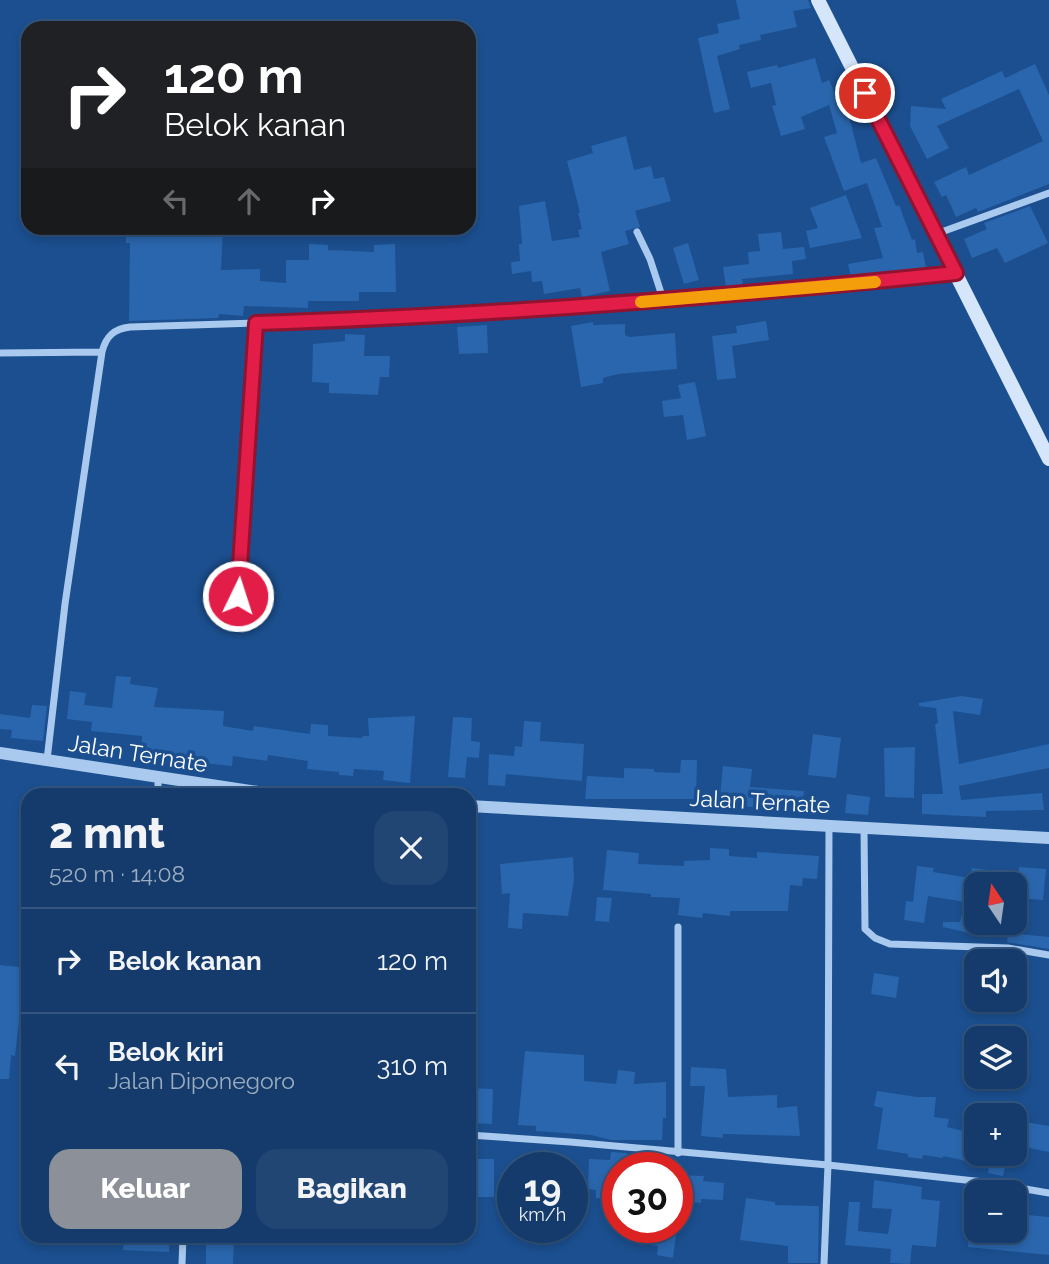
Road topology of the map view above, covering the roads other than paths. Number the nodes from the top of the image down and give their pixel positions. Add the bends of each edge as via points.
1 (818, 0) edge
2 (1049, 193) edge
3 (637, 232) dead end
4 (936, 234) junction
5 (956, 273) junction
6 (664, 302) junction
7 (256, 323) junction
8 (102, 352) junction
9 (0, 353) edge
10 (1049, 459) edge
11 (238, 596) dead end
12 (0, 753) edge
13 (47, 760) junction
14 (158, 777) junction
15 (158, 788) edge
16 (231, 788) edge
17 (476, 806) edge
18 (829, 826) junction
19 (864, 828) junction
20 (1049, 838) edge
21 (678, 926) dead end
22 (1049, 955) edge
23 (476, 1135) edge
24 (668, 1152) edge
25 (678, 1152) edge
26 (693, 1154) edge
27 (828, 1166) junction
28 (1049, 1193) edge
29 (183, 1243) edge
30 (182, 1264) edge
31 (824, 1264) edge

1 - 4 main road
2 - 4 street
3 - 6 street
4 - 5 main road
5 - 6 street
5 - 10 main road
6 - 7 street
7 - 8 street via 123,328 111,334
7 - 11 street
8 - 9 street
8 - 13 street
12 - 13 street, Jalan Ternate
13 - 14 street, Jalan Ternate
14 - 15 street
14 - 16 street, Jalan Ternate
17 - 18 street, Jalan Ternate
18 - 19 street, Jalan Ternate
18 - 27 street
19 - 20 street, Jalan Ternate
19 - 22 street via 865,929 875,938 890,944 1008,948
21 - 25 street
23 - 24 street
26 - 27 street
27 - 28 street
27 - 31 street
29 - 30 street

